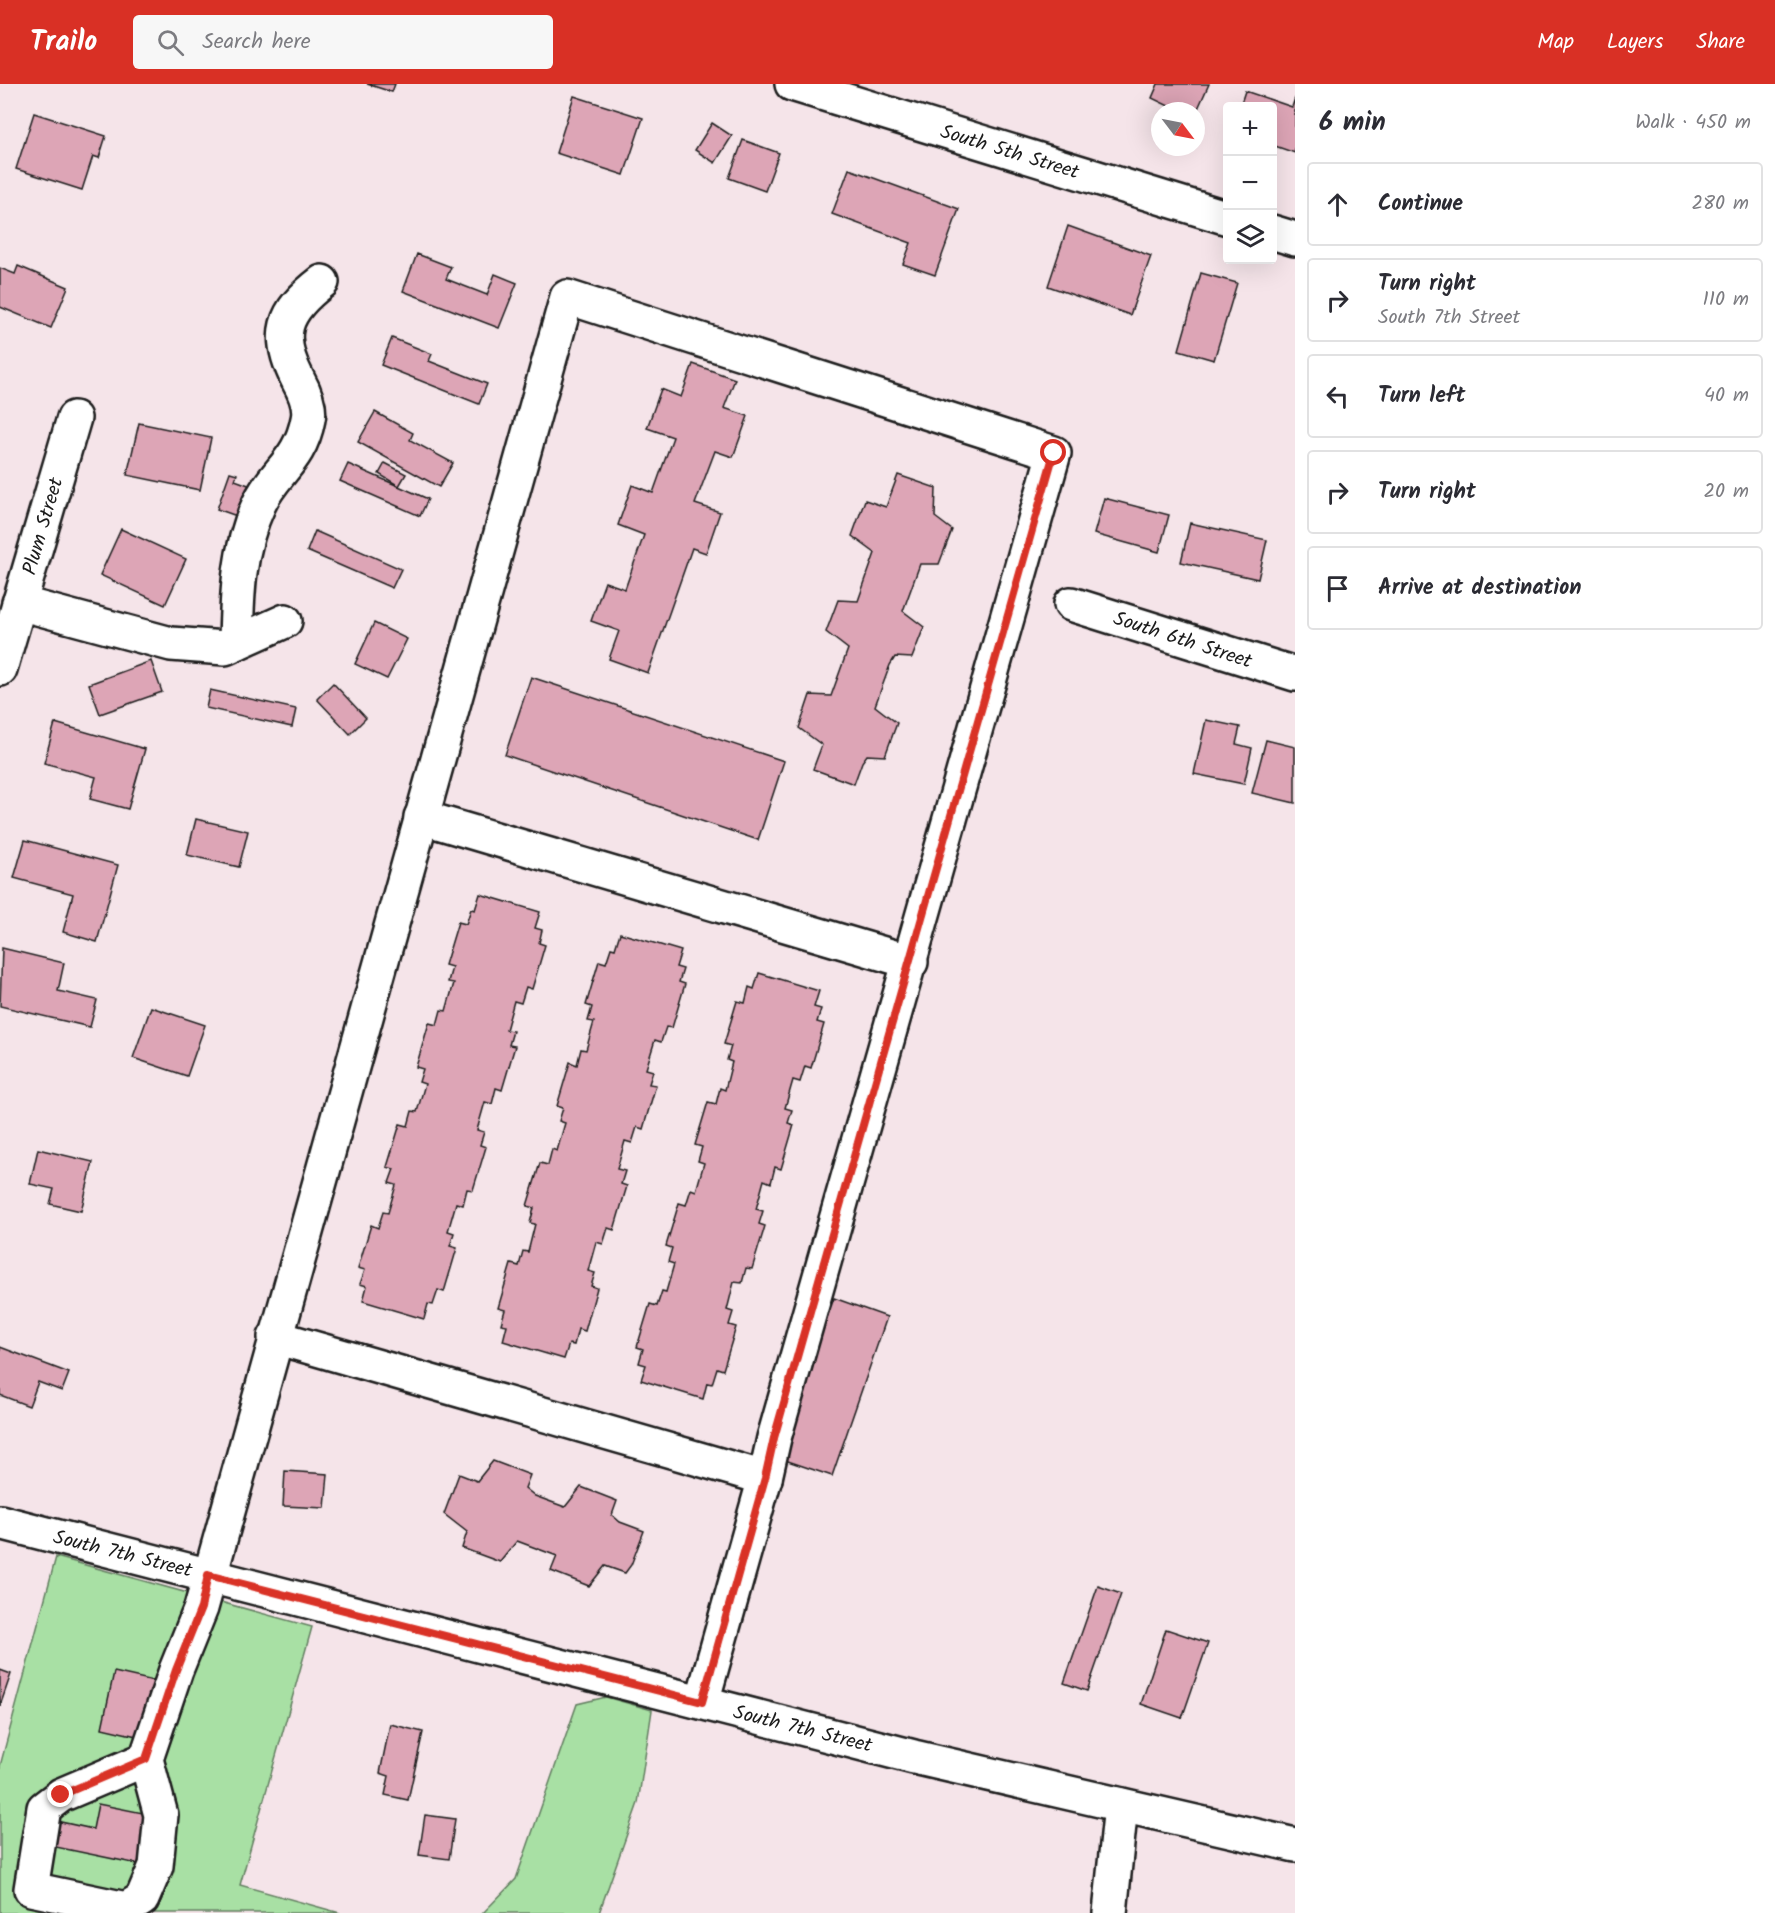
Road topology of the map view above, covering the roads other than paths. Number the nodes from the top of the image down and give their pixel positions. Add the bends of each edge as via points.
1 (792, 84) edge
2 (1223, 217) edge
3 (1277, 234) edge
4 (1295, 239) edge
5 (322, 282) dead end
6 (74, 418) dead end
7 (19, 603) junction
8 (1071, 604) dead end
9 (285, 621) dead end
10 (236, 643) junction
11 (0, 669) edge
12 (1295, 674) edge
13 (421, 817) junction
14 (910, 963) junction
15 (275, 1337) junction
16 (765, 1478) junction
17 (0, 1522) edge
18 (208, 1575) junction
19 (702, 1702) junction
20 (146, 1759) junction
21 (1121, 1805) junction
22 (1295, 1845) edge
23 (1110, 1913) edge

1 - 2 street, South 5th Street
3 - 4 street
5 - 10 street via 300,299 289,317 285,338 290,363 308,404 309,416 302,445 259,503 244,543 238,578
6 - 7 street, Plum Street
7 - 10 street via 171,644 225,648
7 - 11 street, Plum Street
8 - 12 street, South 6th Street
9 - 10 street
13 - 14 street
13 - 14 street via 567,297 1054,453
13 - 15 street
14 - 16 street
15 - 16 street
15 - 18 street
16 - 19 street
17 - 18 street, South 7th Street
18 - 19 street, South 7th Street
18 - 20 street via 201,1608
19 - 21 street, South 7th Street
20 - 20 street via 61,1795 44,1808 31,1889 126,1909 142,1899 156,1866 161,1815
21 - 22 street, South 7th Street
21 - 23 street

